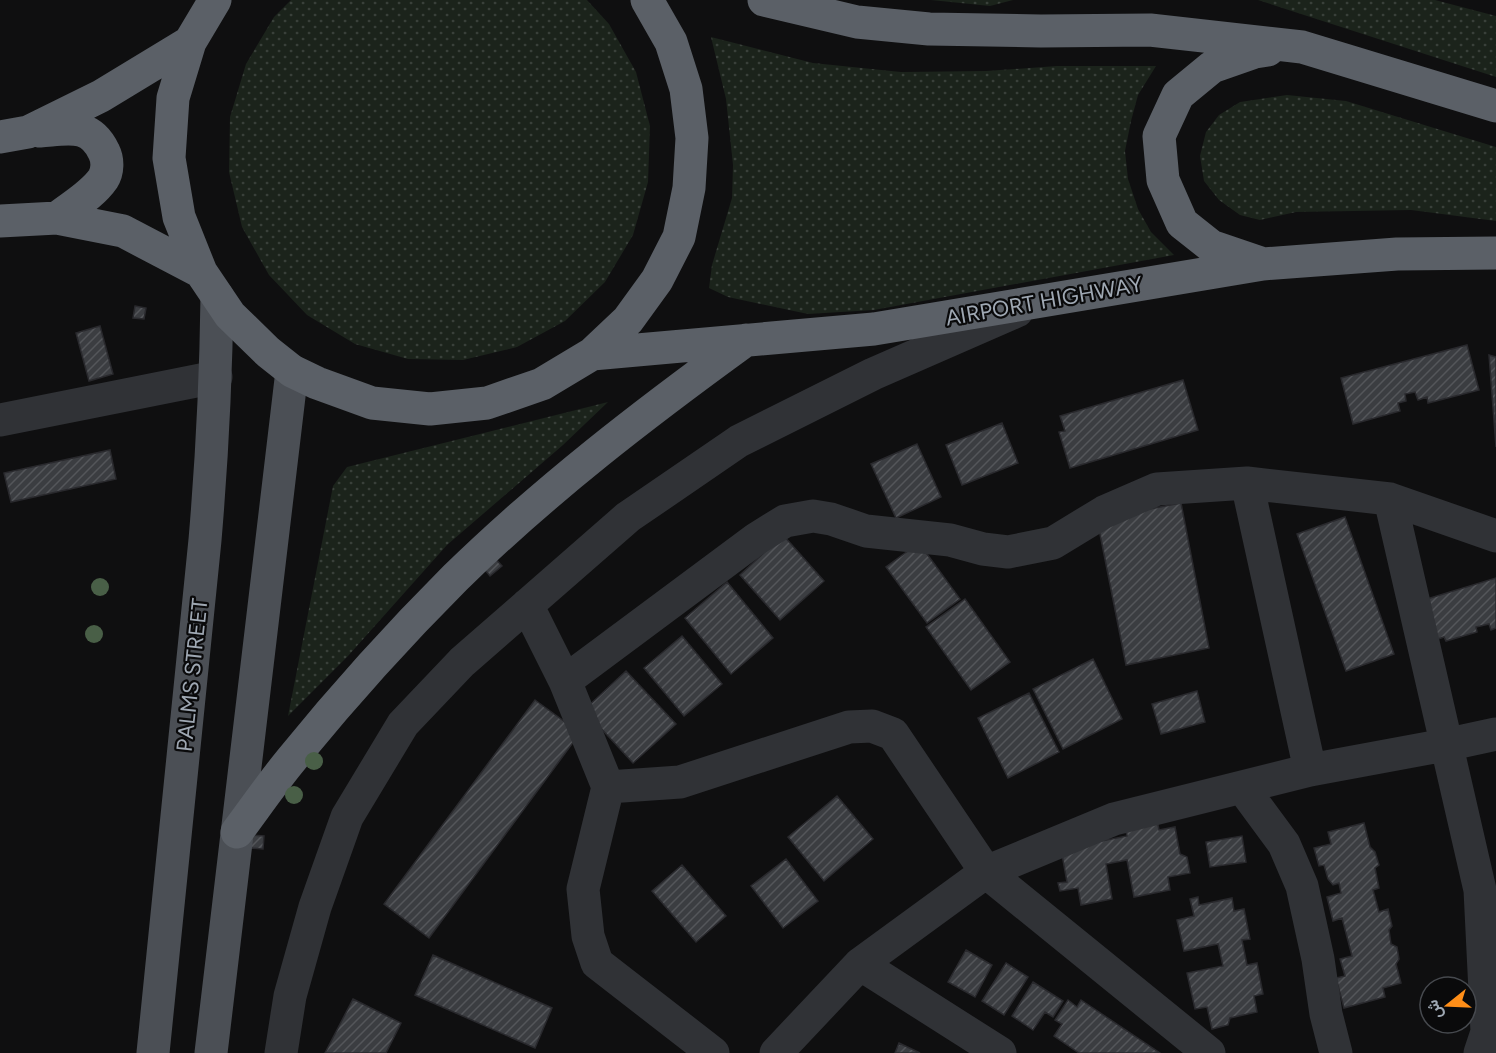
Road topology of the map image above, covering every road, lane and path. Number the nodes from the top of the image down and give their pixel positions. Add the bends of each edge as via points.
1 (215, 0) edge
2 (647, 0) edge
3 (764, 0) edge
4 (190, 42) junction
5 (1302, 47) junction
6 (1496, 106) edge
7 (14, 135) edge
8 (57, 218) junction
9 (0, 221) edge
10 (1496, 253) edge
11 (1263, 264) junction
12 (209, 284) junction
13 (1040, 301) junction
14 (746, 340) junction
15 (592, 354) junction
16 (292, 371) junction
17 (216, 377) junction
18 (0, 420) edge
19 (1247, 483) junction
20 (1389, 499) junction
21 (1496, 536) edge
22 (527, 605) junction
23 (565, 681) junction
24 (1496, 734) edge
25 (1445, 745) junction
26 (1310, 770) junction
27 (608, 787) junction
28 (1242, 787) junction
29 (237, 832) junction
30 (986, 872) junction
31 (860, 964) junction
32 (153, 1053) edge
33 (211, 1053) edge
34 (281, 1053) edge
35 (713, 1053) edge
36 (776, 1053) edge
37 (1000, 1053) edge
38 (1209, 1053) edge
39 (1336, 1053) edge
40 (1480, 1053) edge

1 - 4 highway
2 - 15 highway via 670,42 686,89 692,138 689,188 679,237 657,280 628,320
3 - 5 highway via 857,22 929,29 1150,30
4 - 7 highway via 101,96
4 - 12 highway via 173,98 169,158 179,217
5 - 6 highway
5 - 11 highway via 1255,52 1212,67 1178,95 1159,136 1163,180 1182,223 1211,246
7 - 8 highway via 85,130 100,144 106,173
8 - 9 highway
8 - 12 highway via 123,231
10 - 11 highway, AIRPORT HIGHWAY via 1397,254
11 - 13 highway, AIRPORT HIGHWAY
12 - 16 highway via 230,315
12 - 17 main road, PALMS STREET
13 - 14 highway, AIRPORT HIGHWAY via 874,329
13 - 22 street via 873,374 739,441 628,517
14 - 15 highway, AIRPORT HIGHWAY
14 - 29 highway via 614,439 456,578 346,694
15 - 16 highway via 542,384 488,403 430,409 372,403
16 - 29 main road
17 - 18 street
17 - 32 main road, PALMS STREET via 205,540
19 - 20 street
19 - 23 street via 1157,489 1104,512 1053,543 1008,552 950,540 866,531 813,516 785,521
19 - 26 street
20 - 21 street
20 - 25 street
22 - 23 street
22 - 34 street via 462,662 403,724 347,817 312,919 291,996
23 - 27 street
24 - 25 street
25 - 26 street
25 - 40 street via 1480,890 1487,1032
26 - 28 street
27 - 30 street via 680,782 825,734 872,726 893,734
27 - 35 street via 583,889 588,936 597,963
28 - 30 street via 1114,819
28 - 39 street via 1284,844 1302,886
29 - 33 main road
30 - 31 street
30 - 38 street
31 - 36 street
31 - 37 street

